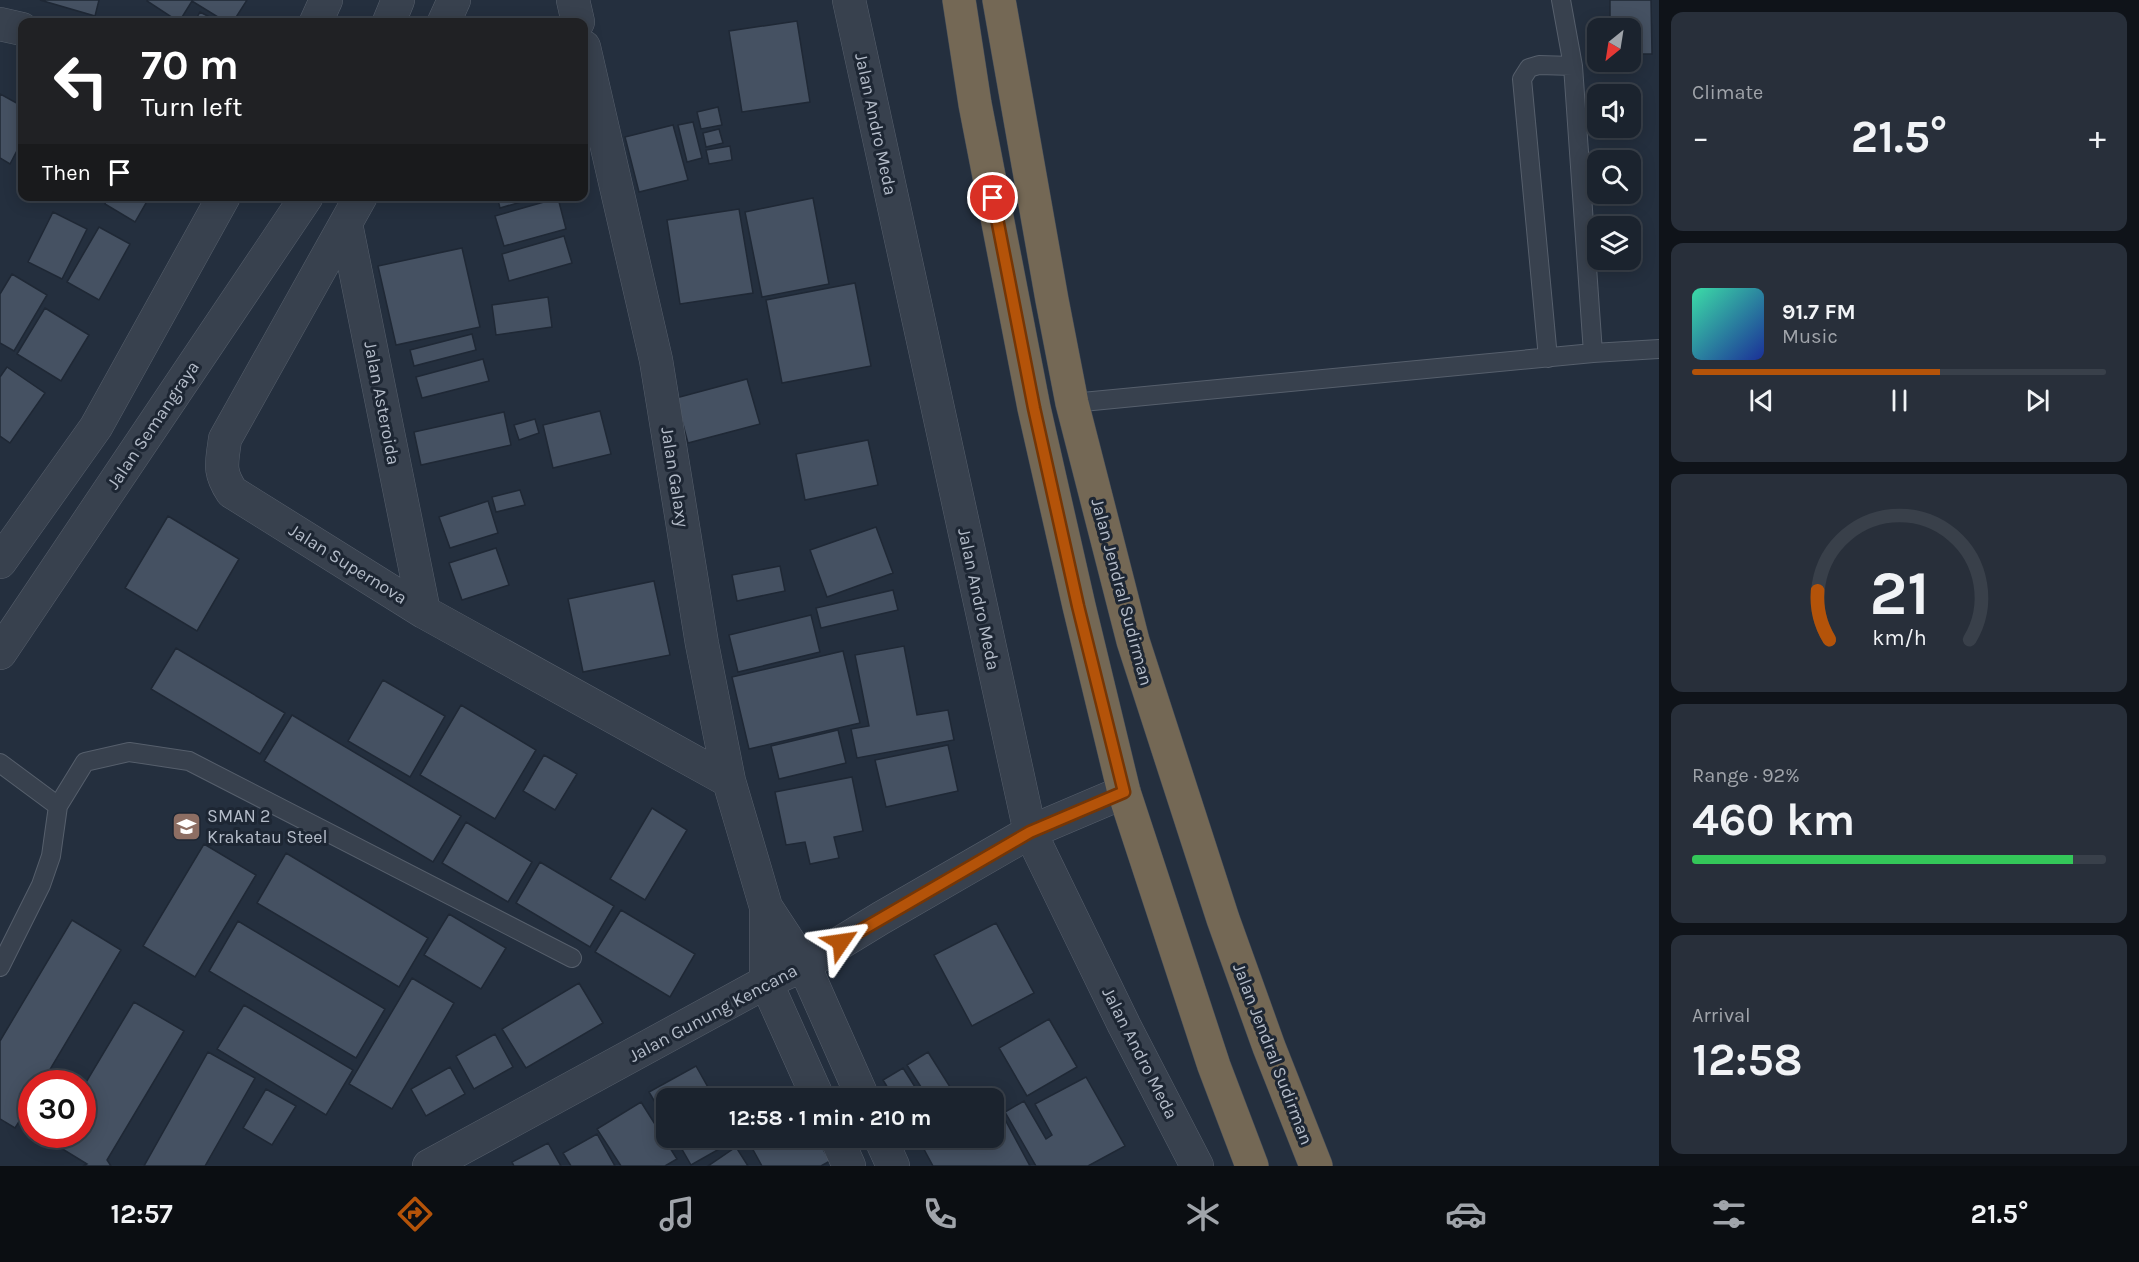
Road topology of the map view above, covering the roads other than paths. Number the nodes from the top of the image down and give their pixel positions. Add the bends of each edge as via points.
1 (327, 0) edge
2 (398, 0) edge
3 (454, 0) edge
4 (573, 0) edge
5 (849, 0) edge
6 (959, 0) edge
7 (999, 0) edge
8 (1562, 0) edge
9 (318, 18) edge
10 (391, 18) edge
11 (446, 18) edge
12 (577, 18) edge
13 (0, 24) edge
14 (18, 28) edge
15 (1573, 66) junction
16 (588, 85) edge
17 (591, 113) edge
18 (221, 201) edge
19 (304, 201) edge
20 (353, 211) edge
21 (1659, 349) edge
22 (1593, 353) junction
23 (1548, 358) junction
24 (1072, 403) junction
25 (0, 562) edge
26 (424, 612) junction
27 (0, 653) edge
28 (0, 763) edge
29 (729, 781) junction
30 (1124, 792) junction
31 (58, 806) junction
32 (1030, 832) junction
33 (766, 907) junction
34 (572, 958) dead end
35 (804, 965) junction
36 (0, 967) edge
37 (766, 982) junction
38 (814, 1088) edge
39 (859, 1088) edge
40 (841, 1148) edge
41 (885, 1148) edge
42 (429, 1166) edge
43 (849, 1166) edge
44 (893, 1166) edge
45 (1197, 1166) edge
46 (1252, 1166) edge
47 (1316, 1166) edge

1 - 9 street
2 - 10 street
3 - 11 street
4 - 12 street
5 - 32 street, Jalan Andro Meda
6 - 30 highway via 975,104 1034,408
7 - 24 highway, Jalan Jendral Sudirman
8 - 15 lane
13 - 14 street
15 - 22 lane
15 - 23 lane via 1539,64 1529,68 1522,80
16 - 17 street, Jalan Galaxy
17 - 29 street, Jalan Galaxy via 656,360 702,644
18 - 25 street via 96,427
19 - 27 street, Jalan Semangraya
20 - 26 street, Jalan Asteroida
20 - 26 street, Jalan Supernova via 225,439 223,478 232,492
21 - 22 lane
22 - 23 lane
23 - 24 lane
24 - 47 highway, Jalan Jendral Sudirman via 1133,640 1223,919
26 - 29 street, Jalan Supernova
28 - 31 lane
29 - 33 street, Jalan Galaxy
30 - 32 street, Jalan Gunung Kencana
30 - 46 highway via 1214,1066
31 - 34 lane via 85,762 129,752 189,761
31 - 36 lane via 51,856 41,885
32 - 35 street, Jalan Gunung Kencana
32 - 45 street, Jalan Andro Meda
33 - 35 street, Jalan Galaxy
33 - 37 street, Jalan Galaxy
35 - 37 street, Jalan Gunung Kencana
35 - 39 street, Jalan Galaxy
37 - 38 street, Jalan Galaxy
37 - 42 street, Jalan Gunung Kencana
40 - 43 street
41 - 44 street

